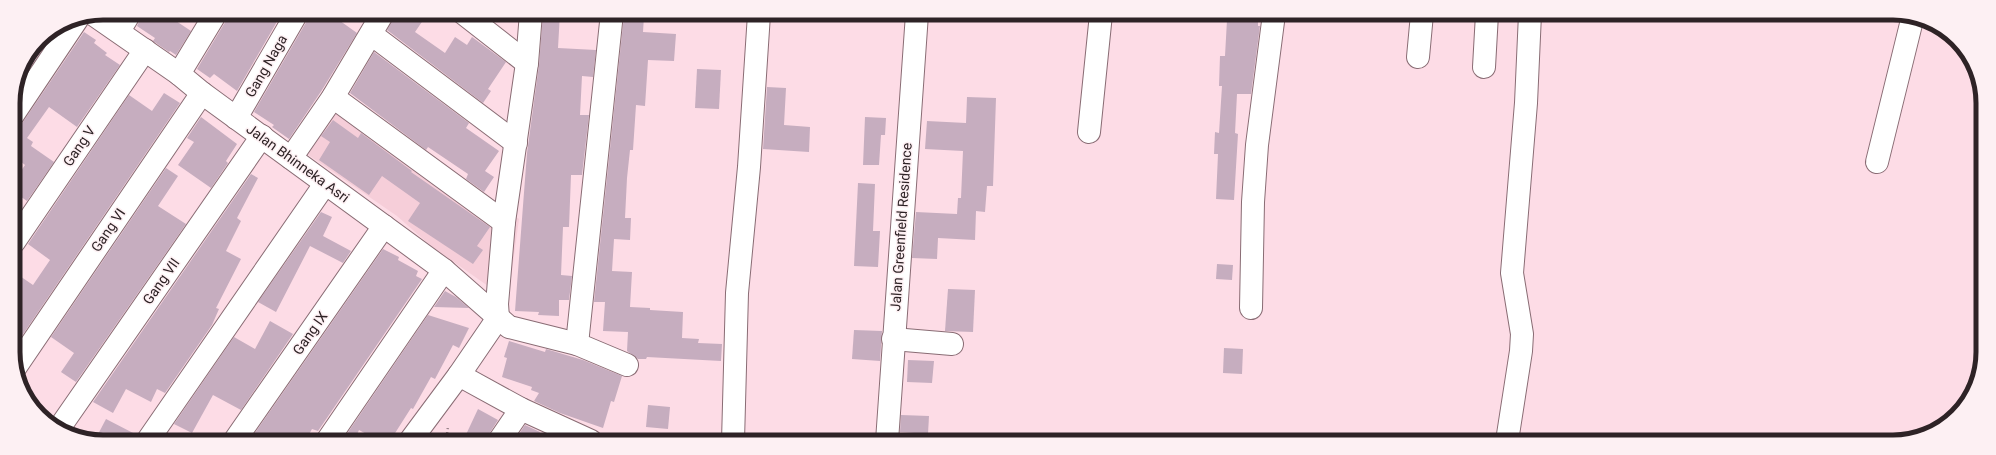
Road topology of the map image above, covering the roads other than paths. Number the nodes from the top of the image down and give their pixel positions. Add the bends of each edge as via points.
1 (102, 20) edge
2 (126, 20) edge
3 (212, 20) edge
4 (293, 20) edge
5 (379, 20) edge
6 (472, 20) edge
7 (530, 20) edge
8 (611, 20) edge
9 (759, 20) edge
10 (917, 20) edge
11 (1100, 20) edge
12 (1273, 20) edge
13 (1421, 20) edge
14 (1487, 20) edge
15 (1530, 20) edge
16 (1911, 22) edge
17 (73, 25) edge
18 (119, 31) junction
19 (371, 34) junction
20 (145, 50) junction
21 (1418, 57) dead end
22 (527, 63) junction
23 (1484, 67) dead end
24 (179, 74) junction
25 (202, 93) junction
26 (333, 98) junction
27 (20, 105) edge
28 (236, 118) junction
29 (1090, 132) dead end
30 (262, 136) junction
31 (516, 143) junction
32 (291, 158) junction
33 (1877, 162) dead end
34 (325, 184) junction
35 (504, 222) junction
36 (384, 226) junction
37 (20, 233) edge
38 (444, 270) junction
39 (1251, 308) dead end
40 (498, 318) junction
41 (893, 338) junction
42 (577, 344) junction
43 (952, 344) dead end
44 (21, 360) edge
45 (627, 365) dead end
46 (459, 375) junction
47 (520, 409) junction
48 (62, 424) edge
49 (151, 435) edge
50 (238, 435) edge
51 (330, 435) edge
52 (414, 435) edge
53 (503, 435) edge
54 (578, 435) edge
55 (732, 435) edge
56 (887, 435) edge
57 (1508, 435) edge

1 - 18 street, Jalan Bhinneka Asri
2 - 18 street
3 - 24 street
4 - 28 street, Gang Naga
5 - 19 street
6 - 22 street
7 - 22 street
8 - 42 street
9 - 55 street via 749,167 737,293
10 - 41 street, Jalan Greenfield Residence
11 - 29 street
12 - 39 street via 1257,145
13 - 21 street
14 - 23 street
15 - 57 street via 1526,103 1512,273 1522,334 1522,351
16 - 33 street
17 - 27 street
18 - 20 street, Jalan Bhinneka Asri
19 - 26 street
19 - 31 street
20 - 24 street, Jalan Bhinneka Asri
20 - 37 street, Gang V
22 - 31 street
24 - 25 street, Jalan Bhinneka Asri
25 - 28 street, Jalan Bhinneka Asri
25 - 44 street, Gang VI
26 - 32 street
26 - 35 street
28 - 30 street, Jalan Bhinneka Asri
30 - 32 street, Jalan Bhinneka Asri
30 - 48 street, Gang VII
31 - 35 street
32 - 34 street, Jalan Bhinneka Asri
34 - 36 street, Jalan Bhinneka Asri
34 - 49 street
35 - 40 street
36 - 38 street, Jalan Bhinneka Asri
36 - 50 street, Gang IX
38 - 40 street, Jalan Bhinneka Asri
38 - 51 street
40 - 42 street, Jalan Bhinneka Asri via 509,327
40 - 46 street
41 - 43 street
41 - 56 street, Jalan Greenfield Residence
42 - 45 street, Jalan Bhinneka Asri
46 - 47 street
46 - 52 street
47 - 53 street
47 - 54 street

